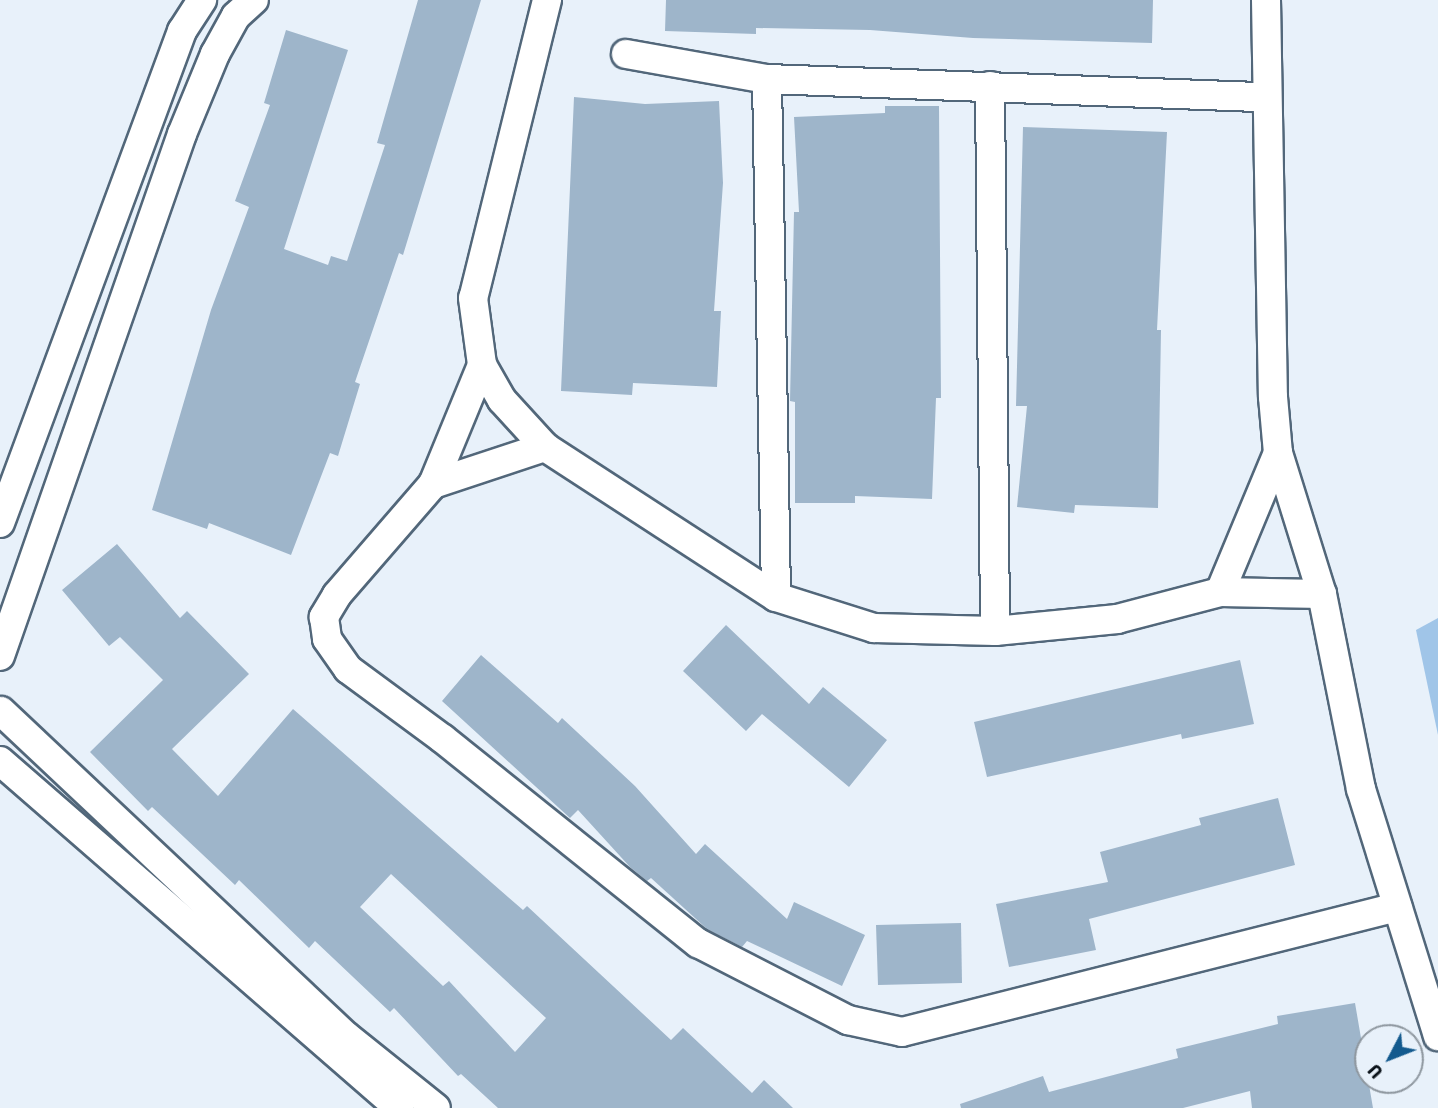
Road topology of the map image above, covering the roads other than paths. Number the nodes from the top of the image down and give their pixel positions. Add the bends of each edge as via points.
1 (202, 0) edge
2 (254, 0) edge
3 (547, 0) edge
4 (1266, 0) edge
5 (626, 54) dead end
6 (768, 79) junction
7 (990, 86) junction
8 (1265, 97) junction
9 (482, 365) junction
10 (545, 447) junction
11 (1278, 453) junction
12 (433, 484) junction
13 (0, 523) edge
14 (1220, 592) junction
15 (1322, 594) junction
16 (776, 597) junction
17 (995, 631) junction
18 (0, 656) edge
19 (0, 711) edge
20 (0, 761) edge
21 (1396, 907) junction
22 (1438, 1037) edge
23 (398, 1098) edge
24 (436, 1108) edge

1 - 13 street via 182,31
2 - 18 street via 236,16 215,54 182,134
3 - 9 street via 473,298
4 - 8 street
5 - 6 street
6 - 7 street
6 - 16 street
7 - 8 street
7 - 17 street
8 - 11 street
9 - 10 street via 502,400
9 - 12 street
10 - 12 street
10 - 16 street
11 - 14 street
11 - 15 street
12 - 21 street via 337,594 324,617 327,639 348,669 698,943 849,1020 902,1032
14 - 15 street
14 - 17 street via 1117,619
15 - 21 street via 1361,789
16 - 17 street via 874,628
19 - 23 street via 346,1036
20 - 23 street
21 - 22 street
23 - 24 street

